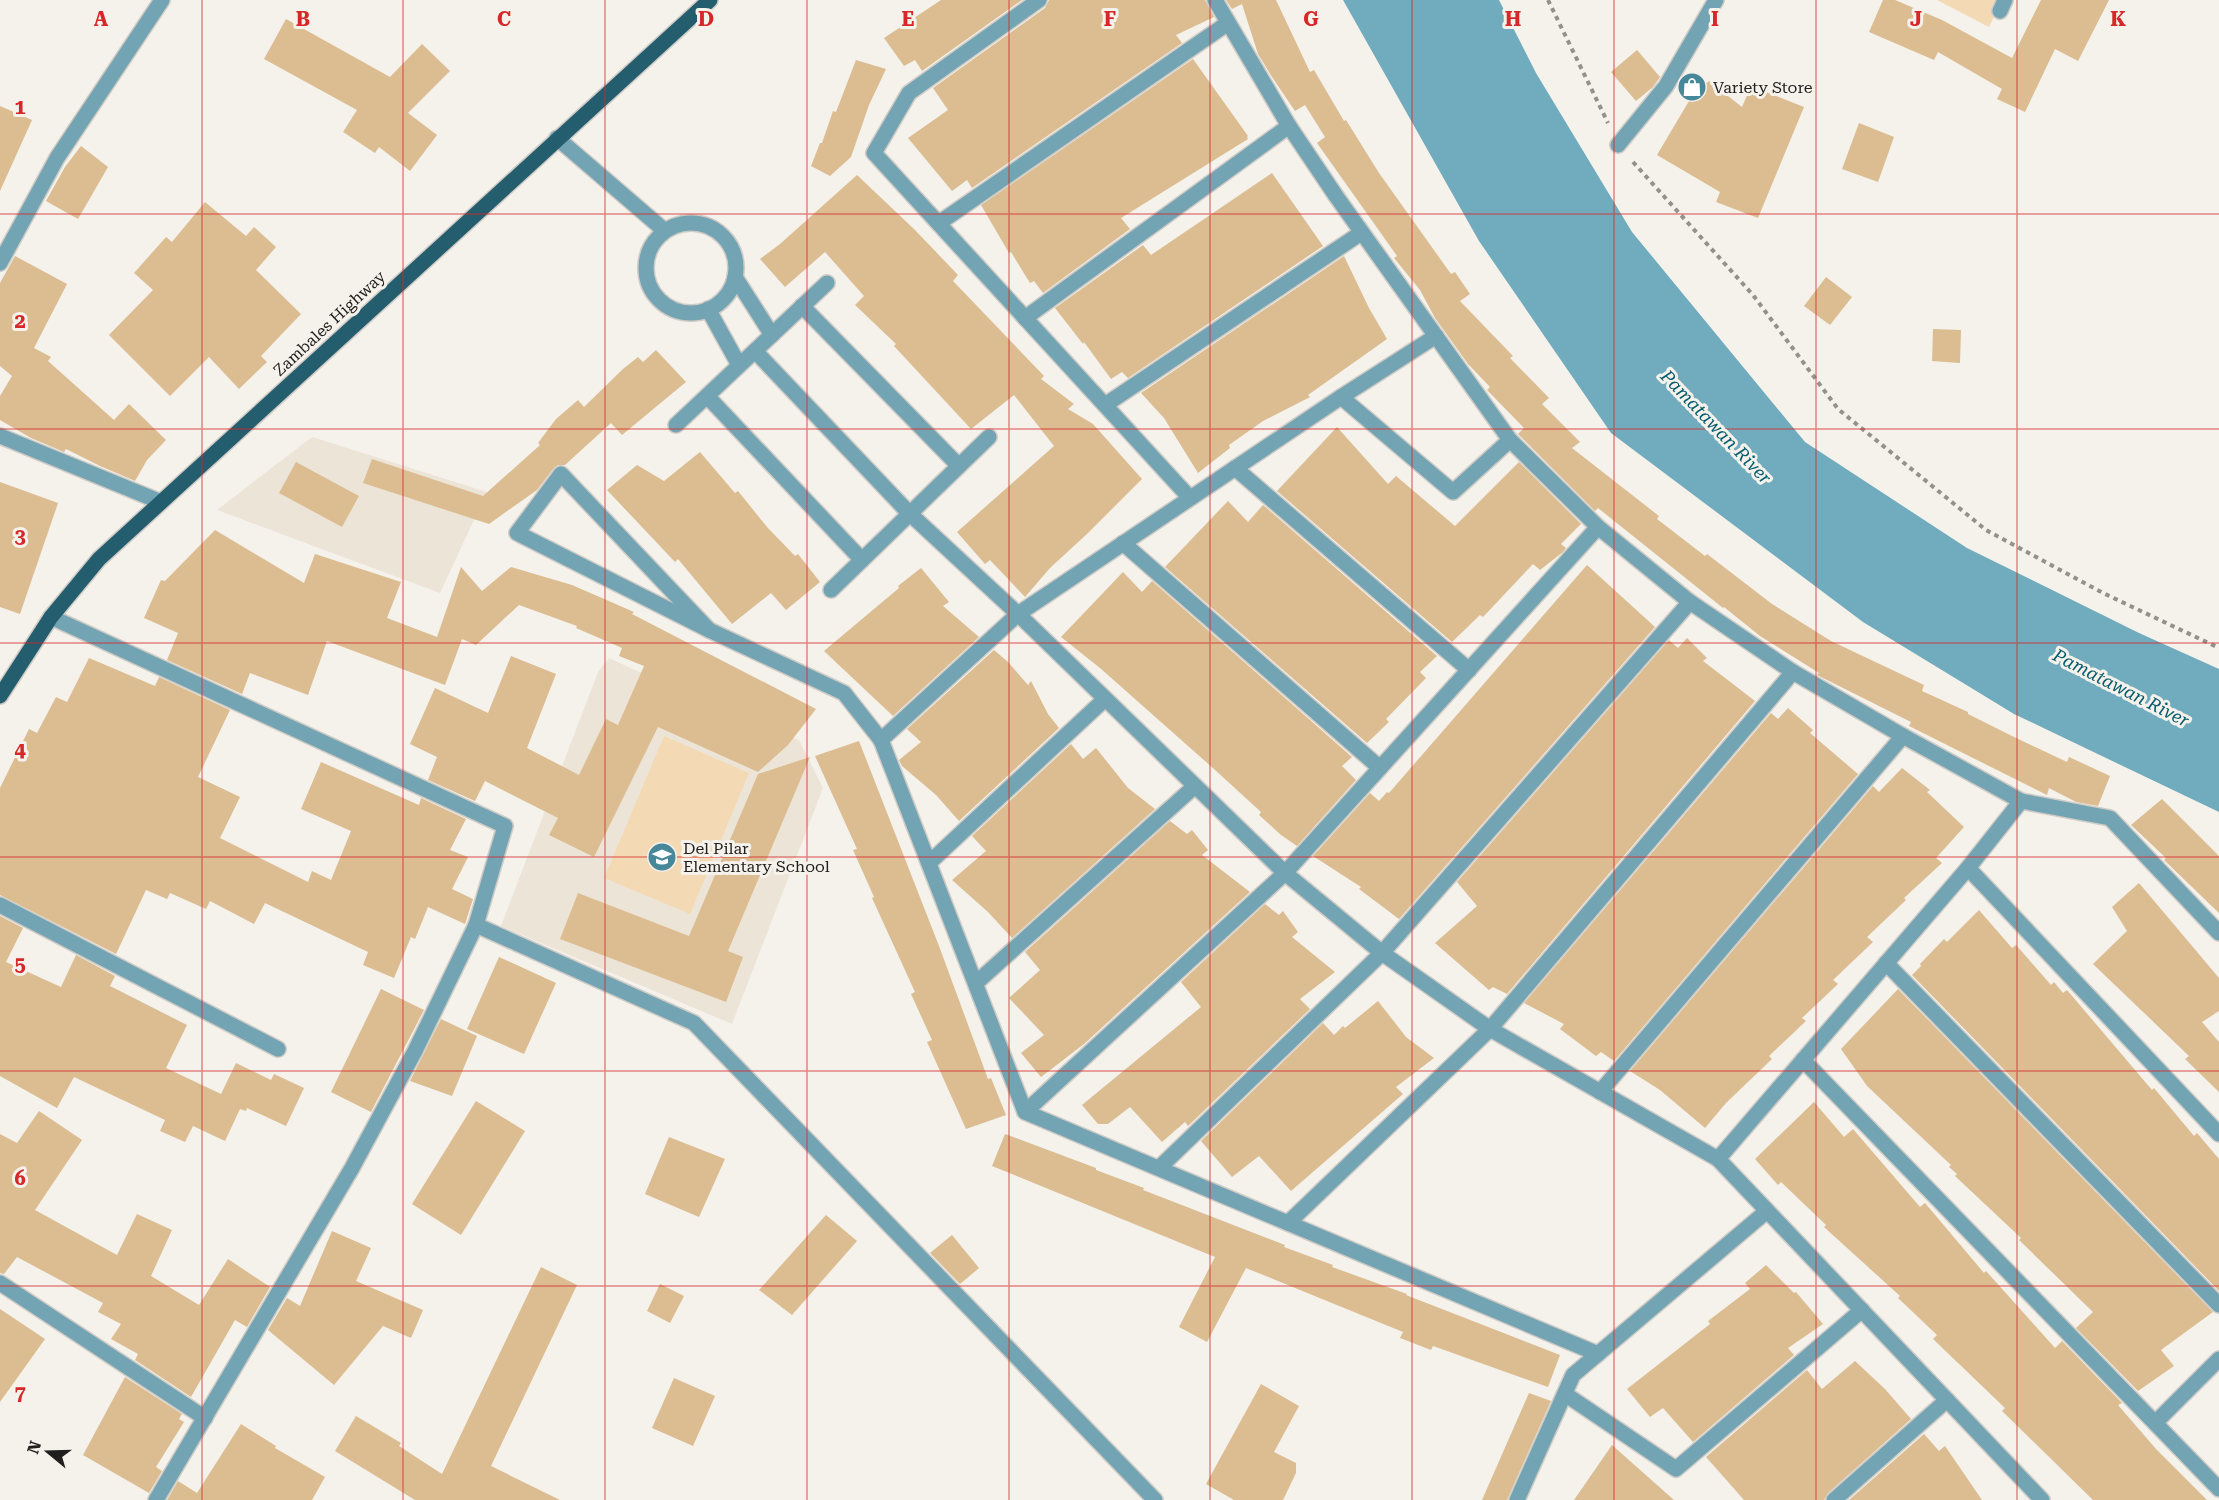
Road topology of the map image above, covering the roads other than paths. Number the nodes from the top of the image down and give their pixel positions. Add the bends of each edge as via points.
1 (162, 0) edge
2 (710, 0) edge
3 (1039, 0) edge
4 (1215, 0) edge
5 (1716, 0) edge
6 (1228, 23) junction
7 (1289, 126) junction
8 (557, 138) junction
9 (1618, 145) road end
10 (939, 223) junction
11 (665, 231) junction
12 (1361, 233) junction
13 (0, 263) edge
14 (735, 277) junction
15 (827, 283) dead end
16 (802, 306) junction
17 (708, 309) junction
18 (1025, 318) junction
19 (772, 334) junction
20 (1436, 336) junction
21 (755, 351) junction
22 (739, 365) junction
23 (707, 396) junction
24 (1341, 397) junction
25 (1105, 405) junction
26 (676, 425) dead end
27 (0, 436) edge
28 (989, 437) dead end
29 (1510, 440) junction
30 (959, 466) junction
31 (1235, 468) junction
32 (1190, 498) junction
33 (161, 502) junction
34 (909, 513) junction
35 (1598, 527) junction
36 (1123, 543) junction
37 (862, 560) junction
38 (831, 590) dead end
39 (1690, 602) junction
40 (1018, 614) junction
41 (51, 617) junction
42 (709, 630) junction
43 (1469, 670) junction
44 (1793, 672) junction
45 (0, 696) edge
46 (1105, 699) junction
47 (1903, 735) junction
48 (881, 740) junction
49 (1380, 768) junction
50 (1195, 786) junction
51 (2021, 801) junction
52 (929, 863) junction
53 (1968, 868) junction
54 (1285, 873) junction
55 (0, 905) edge
56 (476, 925) junction
57 (2219, 933) edge
58 (1382, 953) junction
59 (1886, 963) junction
60 (976, 983) junction
61 (1490, 1029) junction
62 (278, 1049) dead end
63 (1803, 1060) junction
64 (1600, 1092) junction
65 (1025, 1112) junction
66 (2219, 1134) edge
67 (1718, 1160) junction
68 (1159, 1168) junction
69 (1767, 1211) junction
70 (1288, 1223) junction
71 (0, 1283) edge
72 (2219, 1305) edge
73 (1862, 1310) junction
74 (1598, 1354) junction
75 (2219, 1359) edge
76 (1565, 1394) junction
77 (1947, 1400) junction
78 (205, 1418) junction
79 (2155, 1423) junction
80 (2219, 1489) edge
81 (2032, 1497) edge
82 (156, 1500) edge
83 (1155, 1500) edge
84 (1517, 1500) edge
85 (1834, 1500) edge

1 - 13 street via 57,158
2 - 8 main road, Zambales Highway
3 - 10 street via 909,93 874,153
4 - 6 street
5 - 9 street via 1666,86
6 - 7 street
6 - 10 street
7 - 12 street
7 - 18 street
8 - 11 street
8 - 33 main road, Zambales Highway
10 - 18 street
11 - 14 street via 688,223 717,230 734,255
11 - 17 street via 647,261 651,288 670,308 684,313
12 - 20 street
12 - 25 street
14 - 17 street via 725,297
14 - 19 street
15 - 16 street
16 - 19 street
16 - 30 street
17 - 22 street
18 - 25 street
19 - 21 street
20 - 24 street
20 - 29 street
21 - 22 street
21 - 34 street
22 - 23 street
23 - 26 street
23 - 37 street
24 - 29 street via 1453,492
24 - 31 street
25 - 32 street
27 - 33 street
28 - 30 street
29 - 35 street
30 - 34 street
31 - 32 street
31 - 43 street
32 - 36 street
33 - 41 main road, Zambales Highway via 99,559
34 - 37 street
34 - 40 street
35 - 39 street
35 - 43 street
36 - 40 street
36 - 49 street
37 - 38 street
39 - 44 street
39 - 58 street
40 - 46 street
40 - 48 street
41 - 45 main road, Zambales Highway
41 - 56 street via 506,826
42 - 42 street via 518,533 561,474 594,509
42 - 48 street via 844,693
43 - 49 street
44 - 47 street
44 - 61 street
46 - 50 street
46 - 52 street
47 - 51 street
47 - 64 street
48 - 52 street
49 - 54 street
50 - 54 street
50 - 60 street
51 - 53 street
51 - 57 street via 2110,818
52 - 60 street
53 - 59 street
53 - 66 street
54 - 58 street
54 - 65 street
55 - 62 street
56 - 78 street via 352,1168
56 - 83 street via 694,1023
58 - 61 street
58 - 68 street
59 - 63 street
59 - 72 street
60 - 65 street
61 - 64 street
61 - 70 street
63 - 67 street
63 - 79 street
64 - 67 street
65 - 68 street
67 - 69 street
68 - 70 street
69 - 73 street
69 - 74 street
70 - 74 street
71 - 78 street
73 - 76 street via 1676,1469
73 - 77 street
74 - 76 street via 1573,1375
75 - 79 street
76 - 84 street
77 - 81 street
77 - 85 street
78 - 82 street
79 - 80 street

